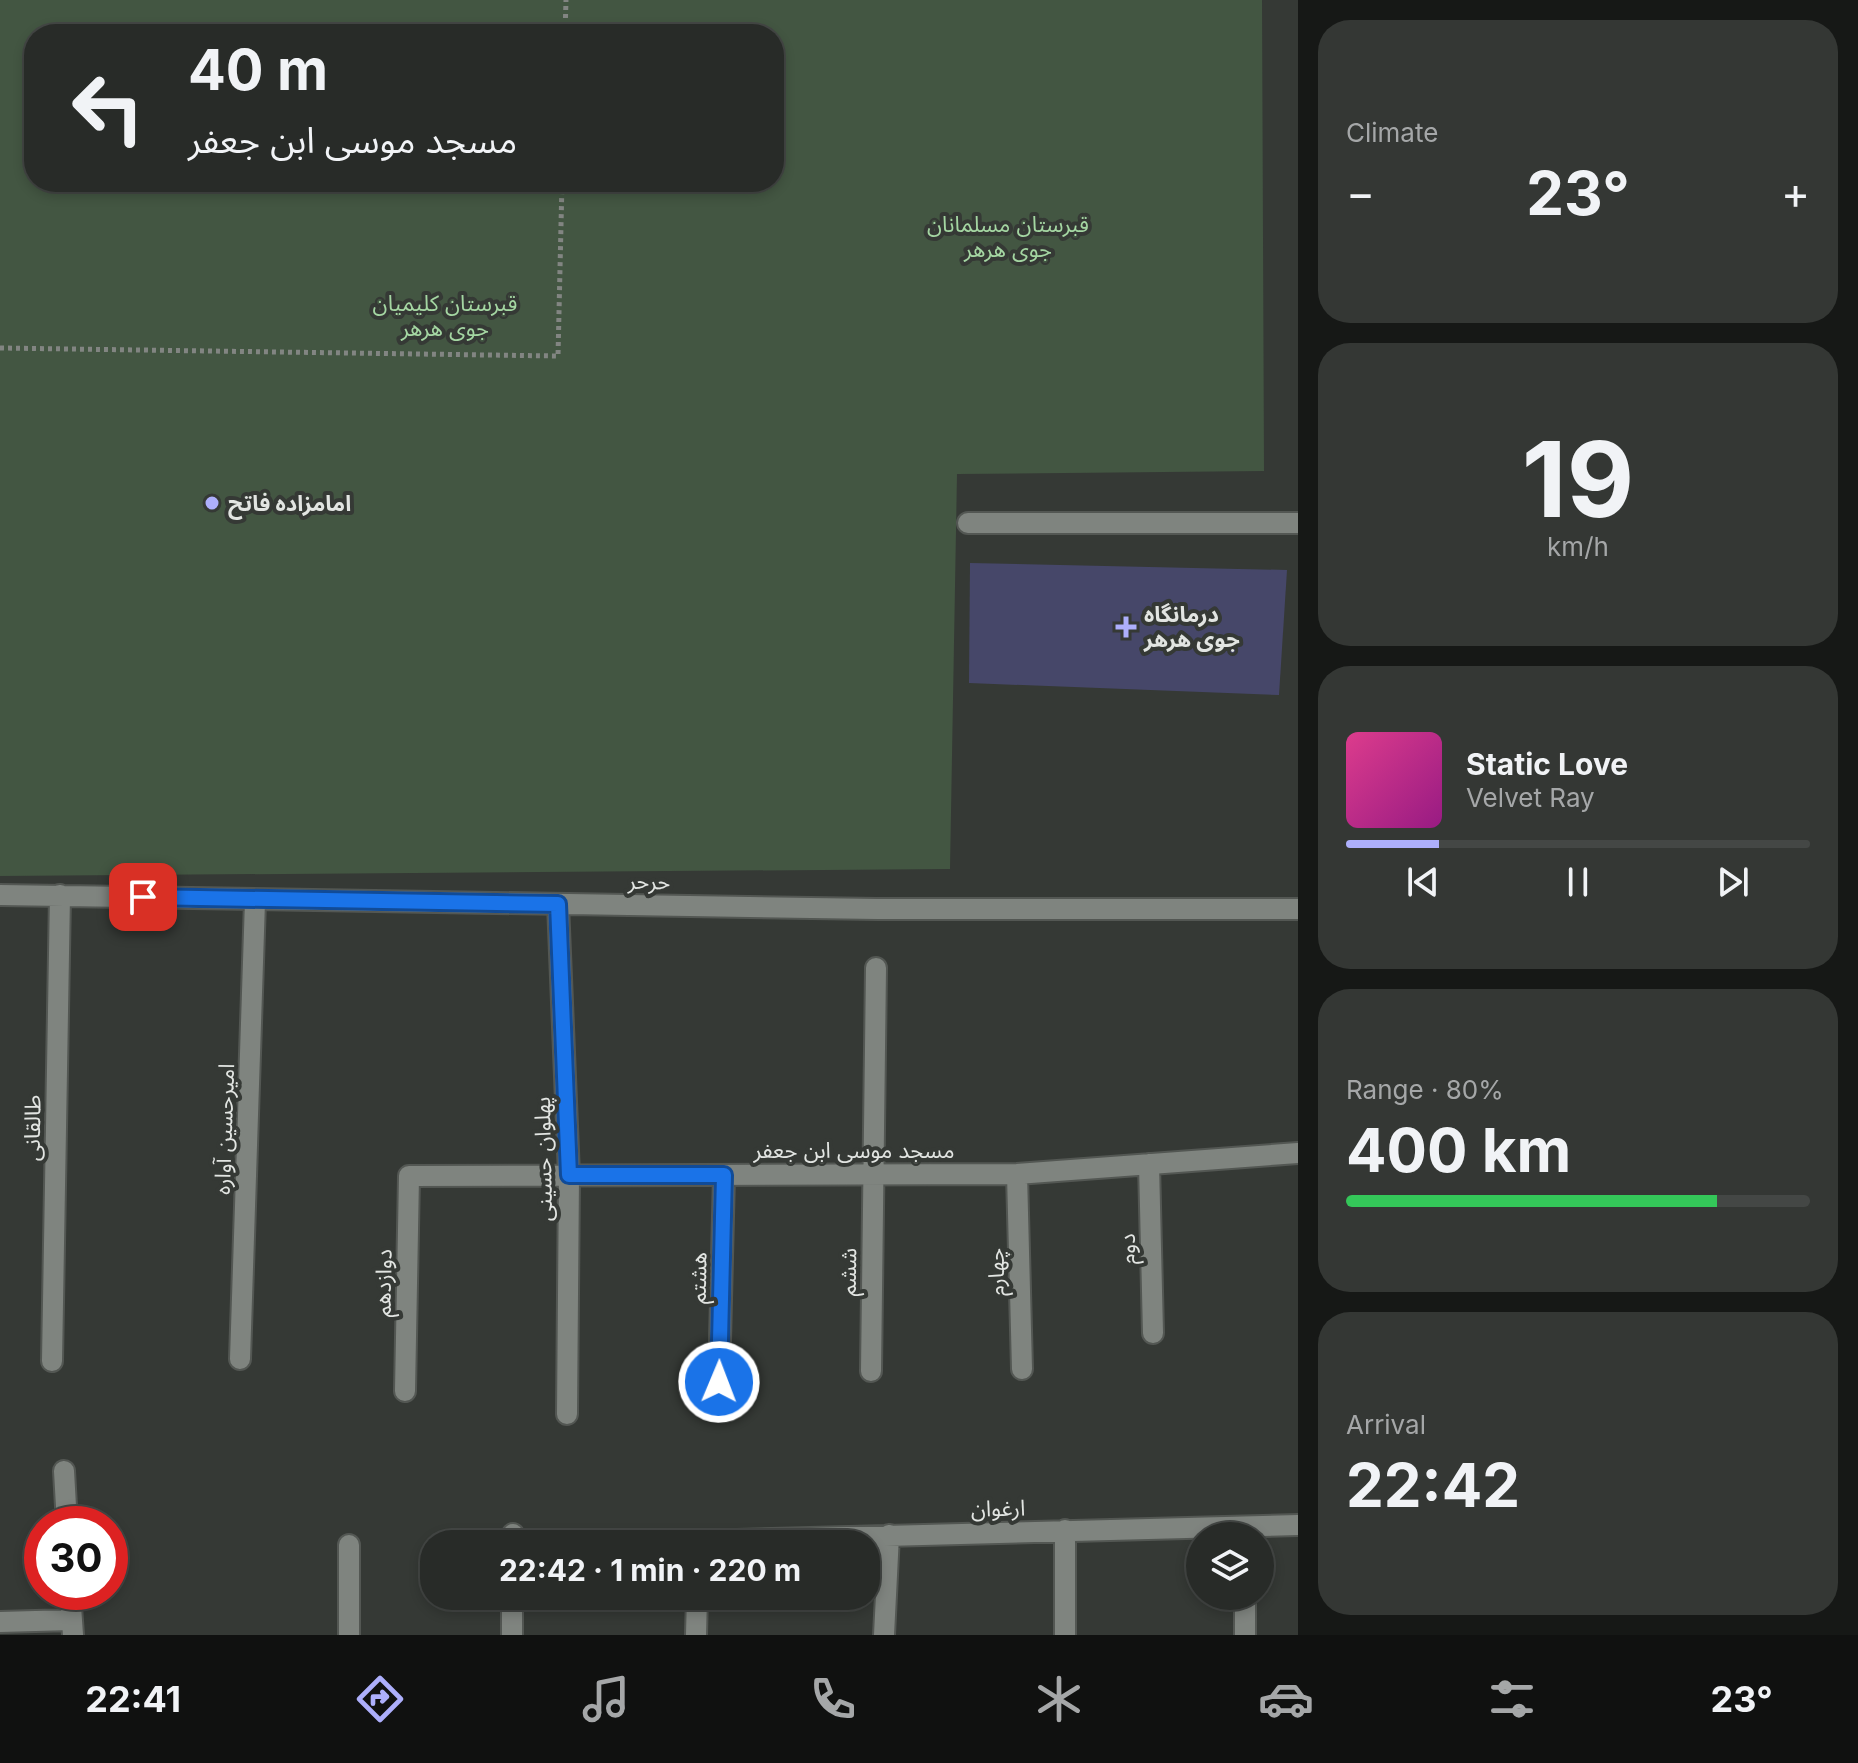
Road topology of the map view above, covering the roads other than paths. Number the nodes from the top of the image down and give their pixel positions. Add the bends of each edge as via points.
1 (968, 523) dead end
2 (1298, 523) edge
3 (0, 895) edge
4 (60, 895) junction
5 (255, 901) junction
6 (558, 904) junction
7 (1298, 909) edge
8 (876, 968) dead end
9 (1298, 1153) edge
10 (1149, 1164) junction
11 (873, 1174) junction
12 (1017, 1174) junction
13 (569, 1175) junction
14 (724, 1175) junction
15 (409, 1176) joint
16 (1153, 1333) dead end
17 (240, 1359) dead end
18 (52, 1361) dead end
19 (1022, 1369) dead end
20 (871, 1371) dead end
21 (719, 1382) dead end
22 (405, 1391) dead end
23 (567, 1414) dead end
24 (64, 1471) dead end
25 (66, 1506) edge
26 (1298, 1525) edge
27 (1274, 1528) edge
28 (1065, 1530) junction
29 (1186, 1531) edge
30 (880, 1535) edge
31 (889, 1535) junction
32 (349, 1545) dead end
33 (512, 1610) edge
34 (697, 1610) edge
35 (1245, 1610) edge
36 (0, 1622) edge
37 (72, 1627) edge
38 (349, 1635) edge
39 (512, 1635) edge
40 (696, 1635) edge
41 (884, 1635) edge
42 (1065, 1635) edge
43 (1245, 1635) edge

1 - 2 street
3 - 4 street, حرحر
4 - 5 street, حرحر
4 - 18 street, طالقانی
5 - 6 street, حرحر
5 - 17 street, امیرحسین آواره
6 - 7 street, حرحر
6 - 13 street, پهلوان حسینی
8 - 11 street, ششم
9 - 10 street, مسجد موسی ابن جعفر
10 - 12 street, مسجد موسی ابن جعفر
10 - 16 street, دوم
11 - 12 street, مسجد موسی ابن جعفر
11 - 14 street, مسجد موسی ابن جعفر
11 - 20 street, ششم
12 - 19 street, چهارم
13 - 14 street, مسجد موسی ابن جعفر
13 - 15 street, مسجد موسی ابن جعفر
13 - 23 street, پهلوان حسینی
14 - 21 street, هشتم
15 - 22 street, دوازدهم
24 - 25 street
26 - 27 street, ارغوان
28 - 29 street, ارغوان
28 - 31 street, ارغوان
28 - 42 street
30 - 31 street, ارغوان
31 - 41 street
32 - 38 street
33 - 39 street
34 - 40 street
35 - 43 street
36 - 37 street

